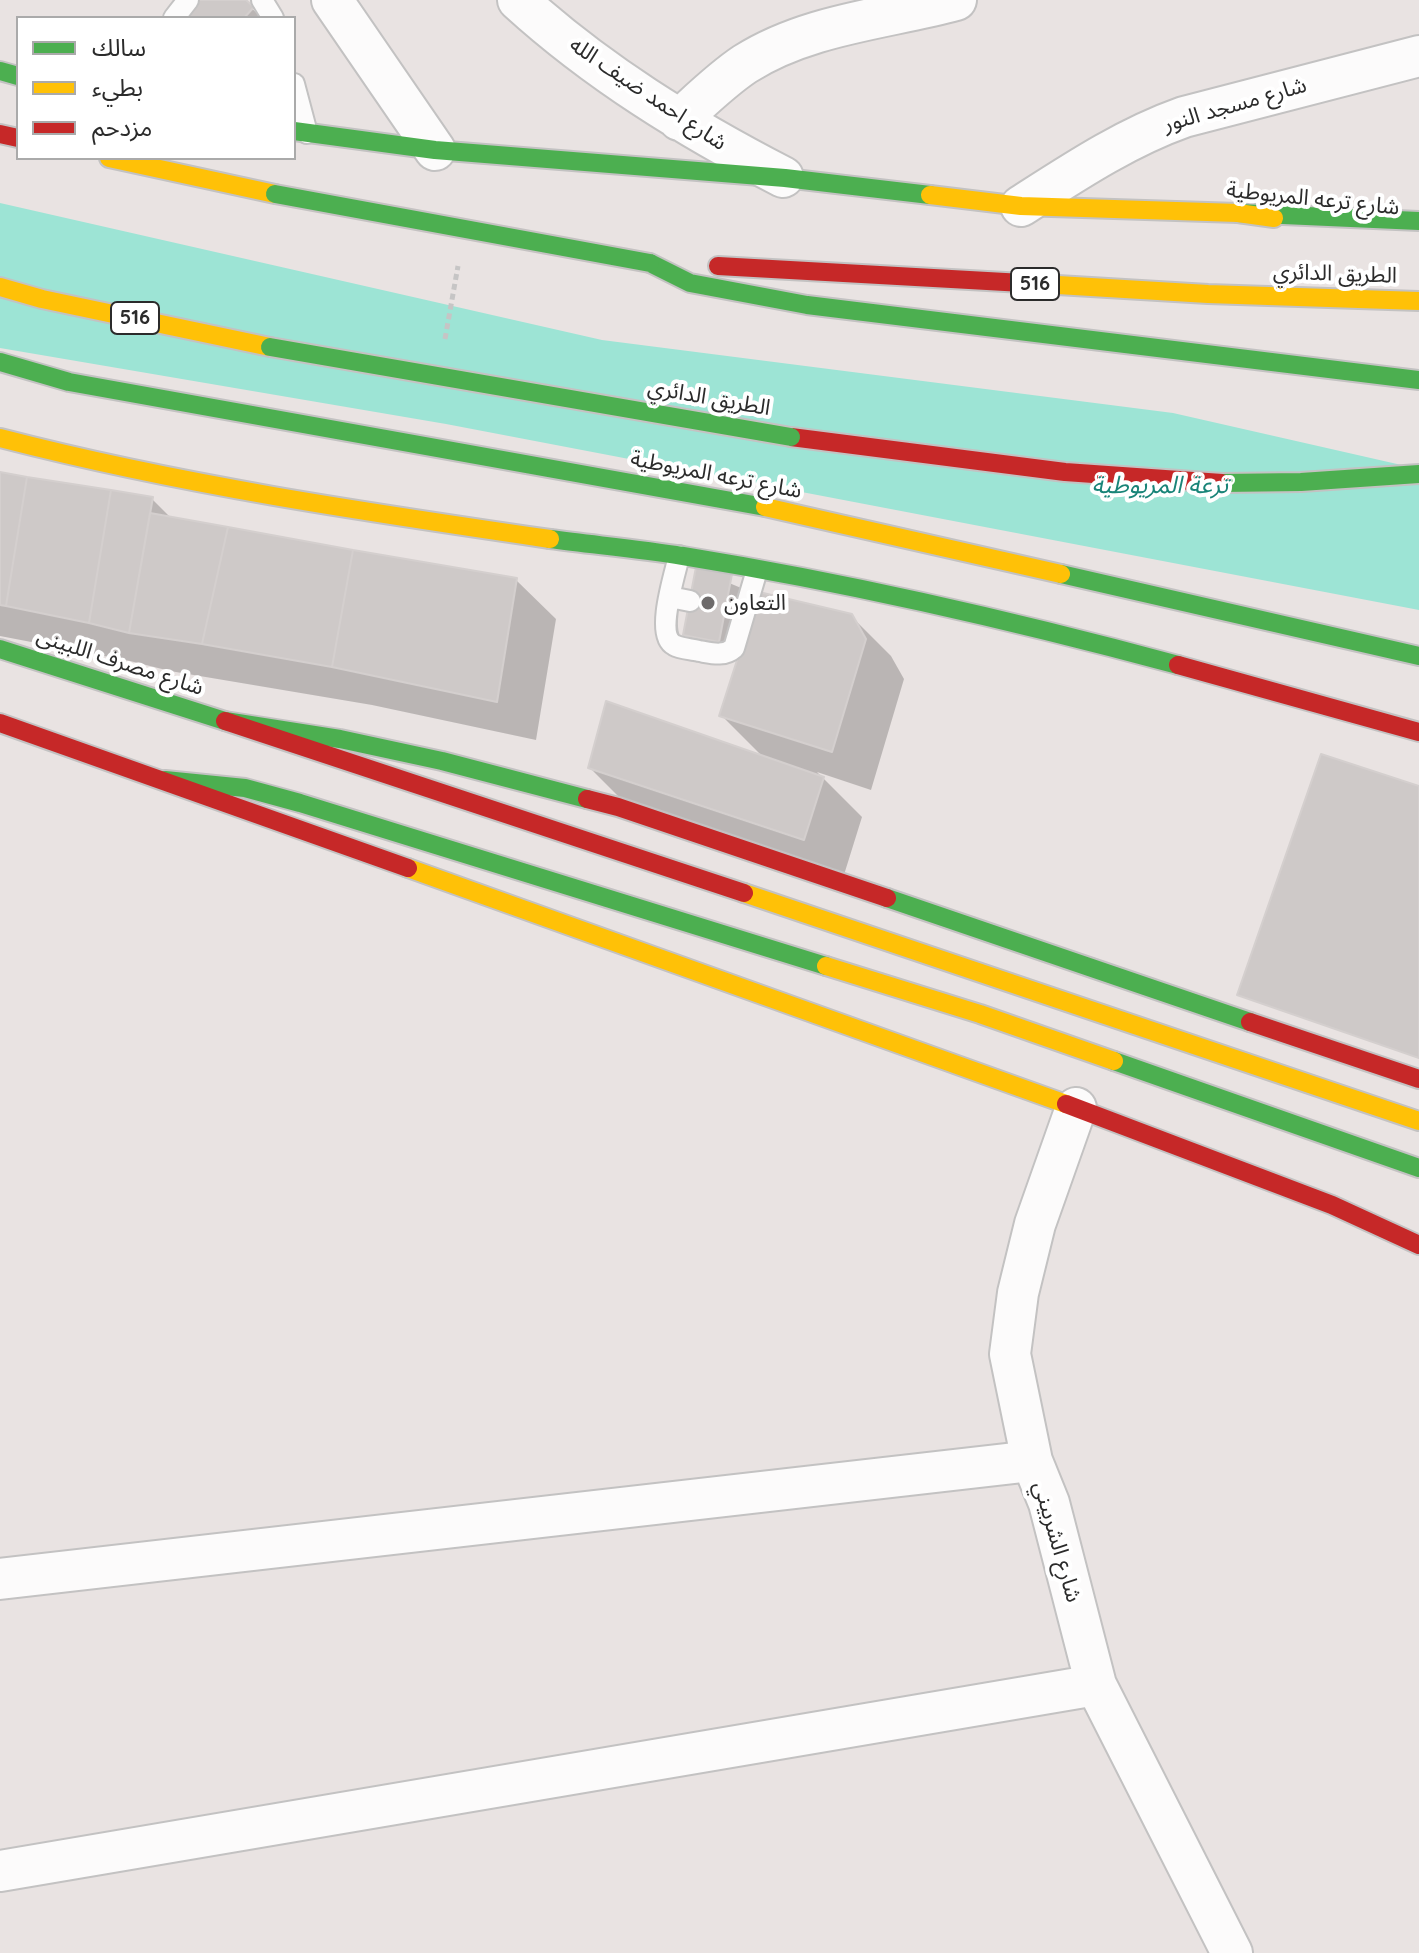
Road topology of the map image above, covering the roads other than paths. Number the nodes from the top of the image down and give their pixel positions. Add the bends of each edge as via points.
1 (518, 0) edge
2 (956, 0) edge
3 (346, 2) edge
4 (1419, 56) edge
5 (296, 98) edge
6 (679, 120) junction
7 (301, 132) edge
8 (435, 150) junction
9 (118, 160) edge
10 (785, 178) junction
11 (1021, 206) junction
12 (1238, 213) junction
13 (1419, 221) edge
14 (1419, 235) edge
15 (650, 263) junction
16 (0, 287) edge
17 (1419, 301) edge
18 (0, 362) edge
19 (1419, 380) edge
20 (0, 438) edge
21 (1419, 474) edge
22 (680, 548) junction
23 (759, 562) junction
24 (0, 649) edge
25 (1419, 656) edge
26 (225, 721) junction
27 (0, 723) edge
28 (1419, 732) edge
29 (165, 780) junction
30 (1419, 1079) edge
31 (1076, 1108) junction
32 (1419, 1121) edge
33 (1419, 1168) edge
34 (1419, 1245) edge
35 (1032, 1461) junction
36 (0, 1579) edge
37 (1096, 1685) junction
38 (0, 1871) edge
39 (1232, 1953) edge

1 - 6 street, شارع احمد ضيف الله via 579,51
2 - 6 street via 826,29 770,50 721,82
3 - 8 street
4 - 11 street, شارع مسجد النور via 1147,130
5 - 7 lane
6 - 10 street, شارع احمد ضيف الله
7 - 8 main road, شارع ترعه المريوطية
8 - 10 main road, شارع ترعه المريوطية
9 - 15 main road, الطريق الدائري / 516, bridge
10 - 11 main road, شارع ترعه المريوطية
11 - 12 main road, شارع ترعه المريوطية
12 - 13 main road
12 - 14 main road, شارع ترعه المريوطية
15 - 17 main road, الطريق الدائري / 516
15 - 19 main road via 690,283 807,305
16 - 21 main road, الطريق الدائري / 516, bridge via 270,347 791,437 984,463 1120,478 1234,483
18 - 25 main road, شارع ترعه المريوطية via 69,382 772,516
20 - 22 main road via 233,490 556,540
22 - 23 main road
22 - 23 lane via 680,599 665,623 669,641 714,654 734,648 736,609
23 - 28 main road via 1179,663
24 - 26 main road, شارع مصرف اللبينى
26 - 30 main road via 427,758 618,807
26 - 32 main road
27 - 29 main road
29 - 31 main road
29 - 33 main road via 245,788 300,803 980,1014
31 - 34 main road via 1332,1205
31 - 35 street, شارع الشربيني via 1035,1224 1010,1354
35 - 36 street
35 - 37 street, شارع الشربيني via 1049,1503
37 - 38 street
37 - 39 street, شارع الشربيني

